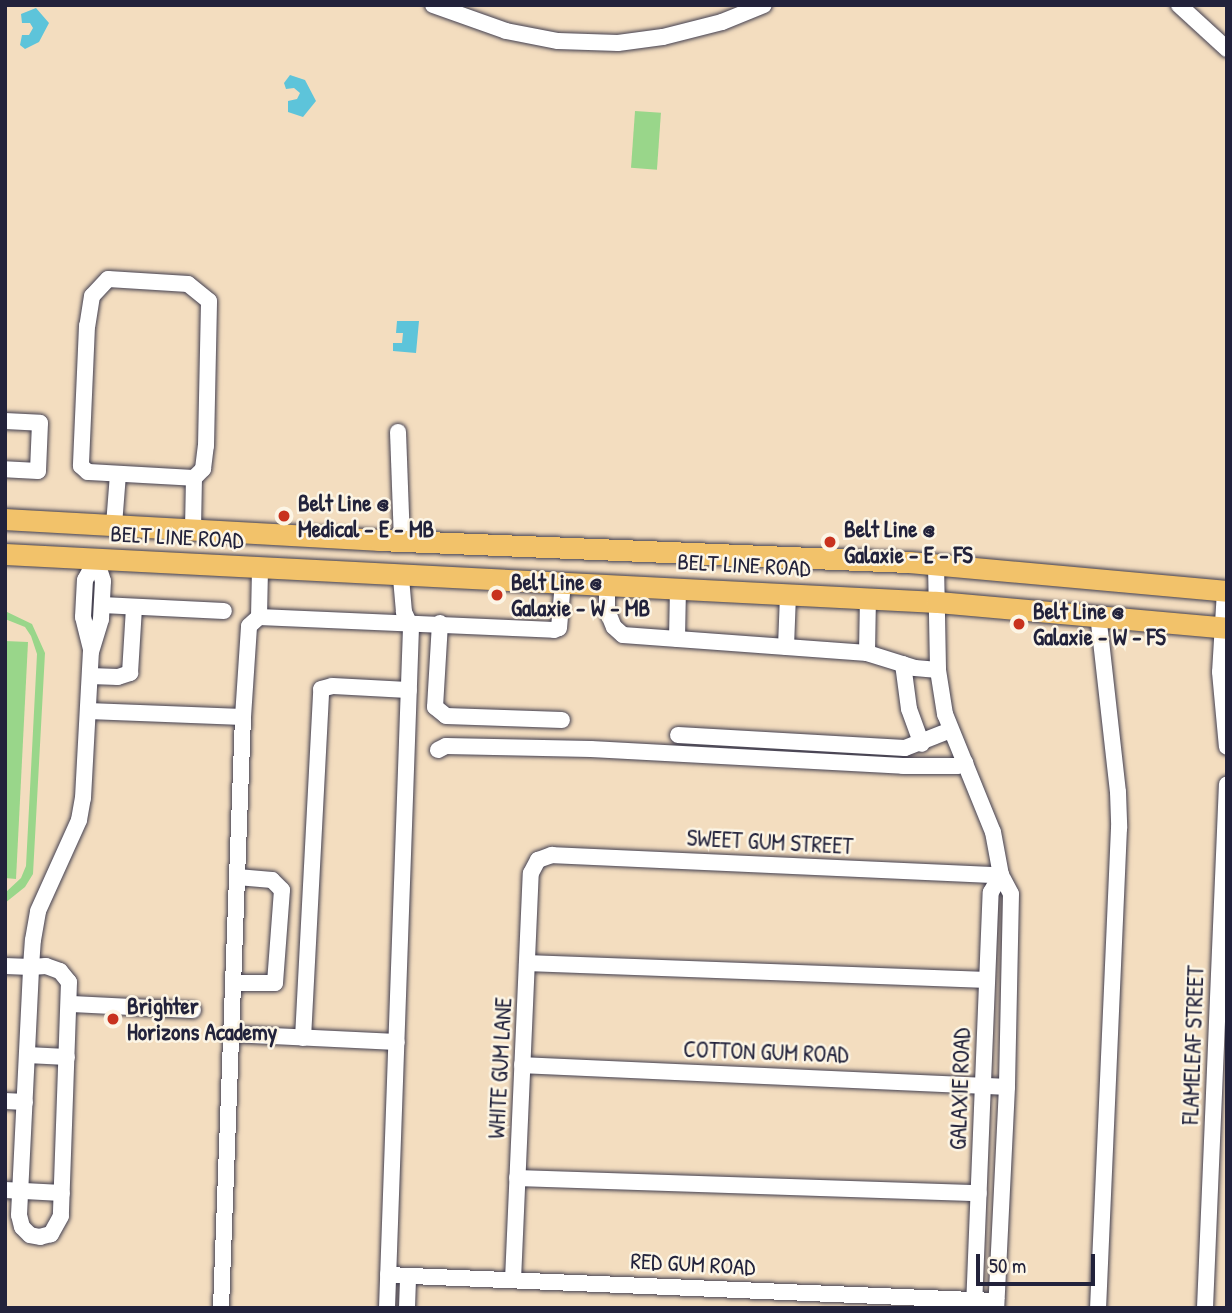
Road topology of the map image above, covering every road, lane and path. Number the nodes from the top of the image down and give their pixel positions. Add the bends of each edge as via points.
1 (433, 5) edge
2 (764, 5) edge
3 (1179, 5) edge
4 (1227, 49) edge
5 (5, 421) edge
6 (398, 432) dead end
7 (5, 470) edge
8 (118, 474) junction
9 (194, 478) junction
10 (5, 519) edge
11 (114, 525) junction
12 (193, 529) junction
13 (402, 540) junction
14 (5, 554) edge
15 (96, 560) junction
16 (936, 564) junction
17 (260, 568) junction
18 (401, 576) junction
19 (563, 582) junction
20 (607, 584) junction
21 (678, 588) junction
22 (1226, 591) edge
23 (788, 594) junction
24 (868, 598) junction
25 (937, 602) junction
26 (102, 605) junction
27 (134, 607) junction
28 (224, 611) dead end
29 (1098, 614) junction
30 (259, 617) junction
31 (409, 621) junction
32 (440, 623) junction
33 (1225, 628) edge
34 (677, 639) junction
35 (786, 647) junction
36 (91, 652) junction
37 (867, 653) junction
38 (902, 664) junction
39 (938, 670) junction
40 (90, 676) junction
41 (409, 690) junction
42 (88, 711) junction
43 (243, 717) junction
44 (562, 720) dead end
45 (951, 730) junction
46 (678, 735) dead end
47 (922, 744) junction
48 (1227, 747) edge
49 (438, 750) dead end
50 (964, 762) junction
51 (1227, 784) edge
52 (538, 860) joint
53 (1001, 876) junction
54 (237, 877) junction
55 (1223, 953) edge
56 (527, 963) junction
57 (5, 967) edge
58 (31, 967) junction
59 (987, 980) junction
60 (233, 983) junction
61 (70, 1004) junction
62 (193, 1010) dead end
63 (231, 1034) junction
64 (303, 1038) junction
65 (397, 1042) junction
66 (27, 1055) junction
67 (67, 1057) junction
68 (523, 1065) junction
69 (1221, 1073) edge
70 (983, 1085) junction
71 (1007, 1087) junction
72 (5, 1101) edge
73 (24, 1102) junction
74 (5, 1145) edge
75 (22, 1146) junction
76 (517, 1178) junction
77 (13, 1191) edge
78 (62, 1193) junction
79 (979, 1193) junction
80 (388, 1275) junction
81 (408, 1276) junction
82 (513, 1280) junction
83 (975, 1304) edge
84 (996, 1304) edge
85 (221, 1308) edge
86 (387, 1308) edge
87 (407, 1308) edge
88 (1098, 1308) edge
89 (1205, 1308) edge

1 - 2 street via 506,31 558,41 618,43 722,22
3 - 4 street
5 - 7 street via 40,423 38,471
6 - 13 street
8 - 9 street
8 - 9 street via 88,472 81,466 80,456 87,326 92,296 108,279 188,284 209,301 205,446 203,469
8 - 11 street
9 - 12 street
10 - 11 main road, BELT LINE ROAD
11 - 12 main road, BELT LINE ROAD
11 - 15 main road
12 - 13 main road, BELT LINE ROAD
13 - 16 main road, BELT LINE ROAD
13 - 18 main road
14 - 15 main road, BELT LINE ROAD
15 - 17 main road, BELT LINE ROAD
15 - 26 street via 103,581
15 - 36 street via 85,580 83,617
16 - 22 main road, BELT LINE ROAD
16 - 25 street, GALAXIE ROAD
17 - 18 main road, BELT LINE ROAD
17 - 30 street
18 - 19 main road, BELT LINE ROAD
18 - 31 street
19 - 20 main road, BELT LINE ROAD
19 - 32 street via 559,628 554,630
20 - 21 main road, BELT LINE ROAD
20 - 34 street via 607,610 623,635
21 - 23 main road, BELT LINE ROAD
21 - 34 street
22 - 33 street
23 - 24 main road, BELT LINE ROAD
23 - 35 street
24 - 25 main road, BELT LINE ROAD
24 - 37 street
25 - 29 main road, BELT LINE ROAD
25 - 39 street, GALAXIE ROAD
26 - 27 street
26 - 36 street
27 - 28 street
27 - 40 street via 130,673
29 - 33 main road, BELT LINE ROAD
29 - 88 street via 1119,828
30 - 31 street
30 - 43 street via 248,626
31 - 32 street
31 - 41 street
32 - 44 street via 435,707 446,716
33 - 48 street via 1221,699
34 - 35 street
35 - 37 street
36 - 40 street
37 - 38 street
38 - 39 street
38 - 47 street via 909,709
39 - 45 street, GALAXIE ROAD
40 - 42 street
41 - 64 street via 321,689
41 - 65 street
42 - 43 street
42 - 58 street via 79,820 38,911
43 - 54 street
45 - 47 street
45 - 50 street, GALAXIE ROAD
46 - 47 street via 905,748
49 - 50 street via 446,746 591,750 903,766 957,766
50 - 53 street, GALAXIE ROAD via 993,832
51 - 55 street, FLAMELEAF STREET
52 - 53 street, SWEET GUM STREET via 552,855
52 - 56 street, WHITE GUM LANE via 531,873
53 - 59 street, GALAXIE ROAD via 990,892
53 - 71 street, GALAXIE ROAD via 1011,894 1012,911
54 - 60 street
54 - 60 street via 272,880 282,890 275,983
55 - 69 street, FLAMELEAF STREET
56 - 59 street
56 - 68 street, WHITE GUM LANE
57 - 58 street
58 - 61 street via 60,971 69,982
58 - 66 street
59 - 70 street, GALAXIE ROAD
60 - 63 street
61 - 62 street
61 - 67 street
63 - 64 street
63 - 85 street
64 - 65 street
65 - 80 street
66 - 67 street
66 - 73 street
67 - 78 street
68 - 70 street, COTTON GUM ROAD
68 - 76 street, WHITE GUM LANE
69 - 89 street, FLAMELEAF STREET
70 - 71 street, COTTON GUM ROAD
70 - 79 street, GALAXIE ROAD
71 - 84 street, GALAXIE ROAD
72 - 73 street
73 - 75 street
74 - 75 street
75 - 77 street
76 - 79 street
76 - 82 street, WHITE GUM LANE
77 - 78 street
77 - 78 street via 22,1227 40,1237 58,1226
79 - 83 street, GALAXIE ROAD
80 - 81 street, RED GUM ROAD
80 - 86 street
81 - 82 street, RED GUM ROAD
81 - 87 street
82 - 83 street, RED GUM ROAD
83 - 84 street, RED GUM ROAD

